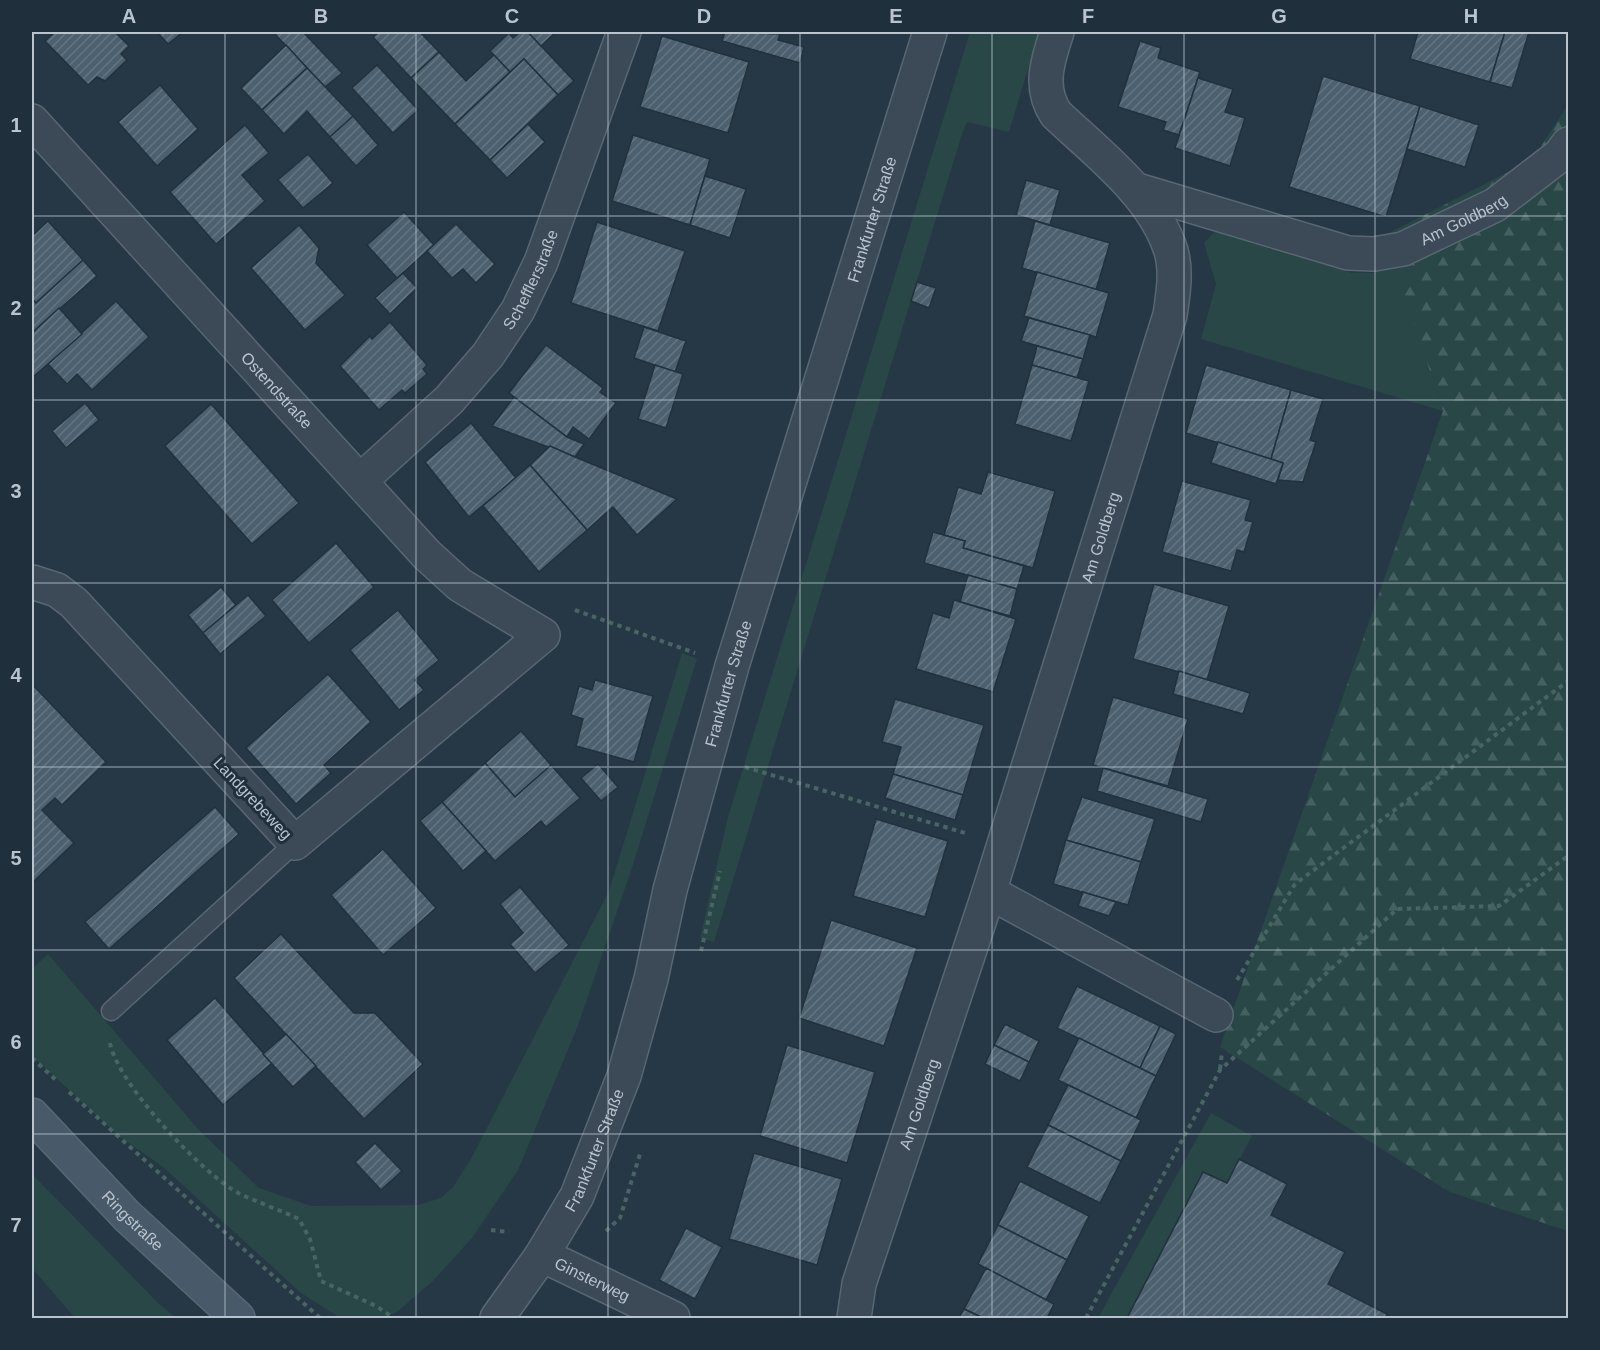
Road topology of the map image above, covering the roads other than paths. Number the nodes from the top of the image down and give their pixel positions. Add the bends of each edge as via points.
1 (624, 32) edge
2 (930, 32) edge
3 (1057, 32) edge
4 (32, 121) edge
5 (1569, 144) edge
6 (1134, 189) junction
7 (360, 481) junction
8 (32, 582) edge
9 (543, 635) joint
10 (295, 843) junction
11 (990, 892) junction
12 (111, 1011) road end
13 (1216, 1015) road end
14 (32, 1115) edge
15 (542, 1255) junction
16 (238, 1318) edge
17 (496, 1318) edge
18 (673, 1318) edge
19 (854, 1318) edge

1 - 7 street, Schefflerstraße via 541,262 518,310 488,355 449,400
2 - 15 street, Frankfurter Straße via 732,666 670,890 624,1077 577,1196
3 - 6 street, Am Goldberg via 1045,83 1047,100 1056,114
4 - 7 street, Ostendstraße
5 - 6 street, Am Goldberg via 1495,205 1403,249 1374,254 1348,253
6 - 11 street, Am Goldberg via 1158,222 1172,252 1174,284 1170,315
7 - 9 street, Ostendstraße via 445,573 498,611
8 - 10 street, Landgrebeweg via 57,590 74,603
9 - 10 street, Landgrebeweg
10 - 12 lane
11 - 13 street
11 - 19 street, Am Goldberg via 859,1284
14 - 16 main road, Ringstraße via 127,1216
15 - 17 street, Frankfurter Straße
15 - 18 street, Ginsterweg

